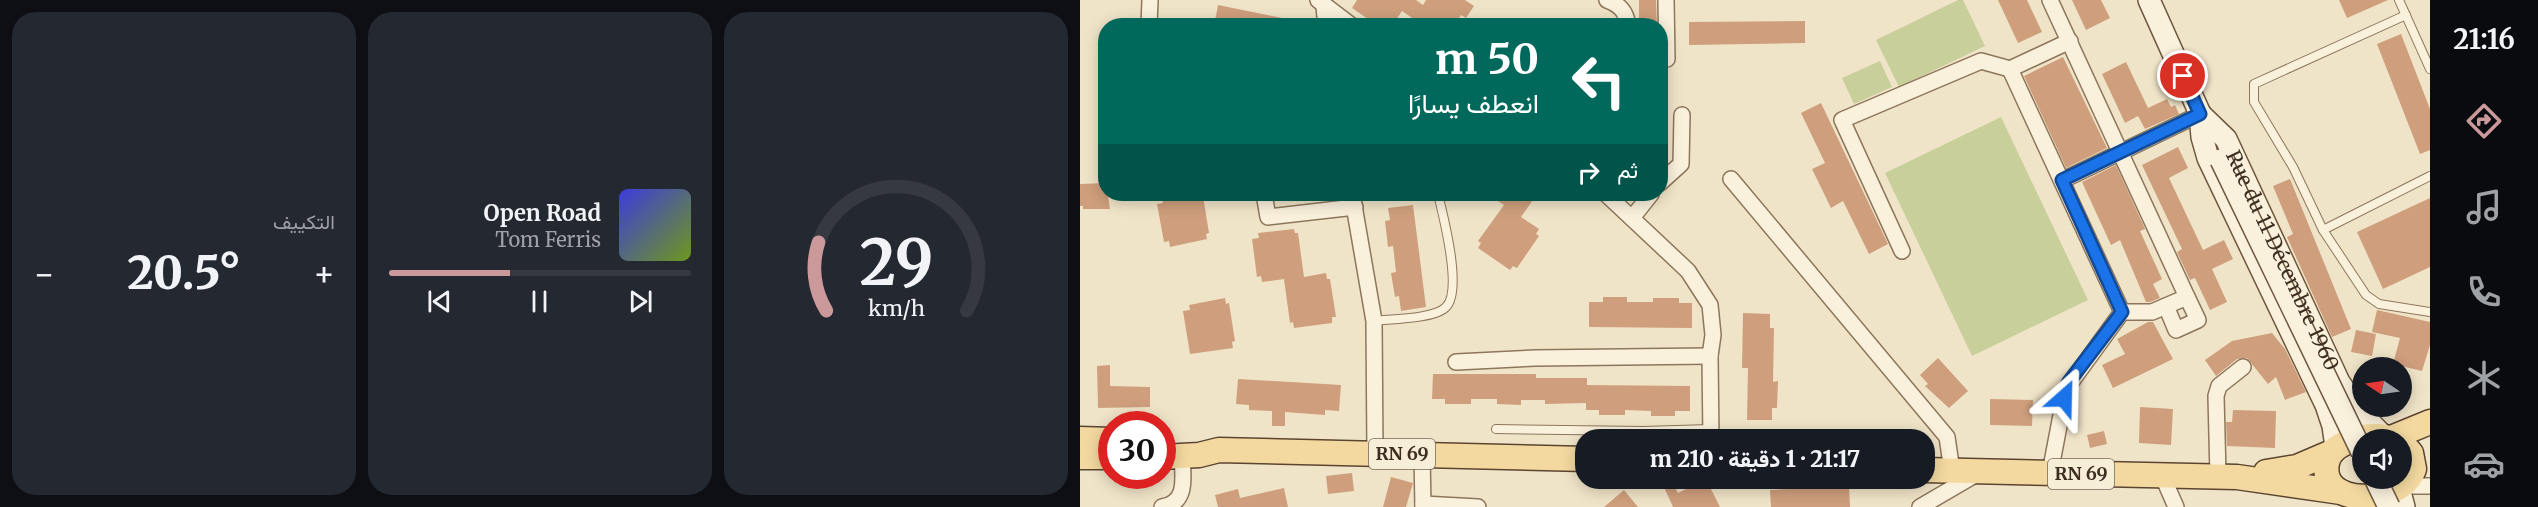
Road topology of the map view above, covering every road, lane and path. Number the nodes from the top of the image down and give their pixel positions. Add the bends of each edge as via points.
1 (1150, 0) edge
2 (1607, 0) edge
3 (1666, 0) edge
4 (2050, 0) edge
5 (2149, 0) edge
6 (2399, 0) edge
7 (1321, 4) edge
8 (2406, 15) junction
9 (1149, 18) edge
10 (1341, 18) edge
11 (1627, 18) edge
12 (1666, 18) edge
13 (2070, 41) junction
14 (2010, 69) junction
15 (2430, 69) edge
16 (2200, 114) junction
17 (1682, 115) dead end
18 (2122, 151) junction
19 (1668, 176) edge
20 (2430, 176) edge
21 (1731, 179) dead end
22 (2062, 180) junction
23 (1265, 201) edge
24 (1348, 201) edge
25 (1353, 201) edge
26 (1440, 201) edge
27 (1614, 201) edge
28 (1645, 201) edge
29 (1632, 218) junction
30 (2323, 230) junction
31 (1902, 251) dead end
32 (2187, 297) junction
33 (2166, 306) junction
34 (2122, 312) junction
35 (2430, 312) edge
36 (1374, 321) junction
37 (1710, 356) junction
38 (1456, 362) dead end
39 (2243, 367) dead end
40 (2430, 422) edge
41 (1496, 429) dead end
42 (1711, 429) edge
43 (2373, 429) edge
44 (1575, 430) edge
45 (2352, 431) edge
46 (2430, 439) edge
47 (1080, 440) edge
48 (1098, 440) edge
49 (2352, 442) edge
50 (1176, 443) edge
51 (1219, 450) junction
52 (2334, 450) junction
53 (1375, 453) junction
54 (1422, 455) junction
55 (1176, 456) edge
56 (1080, 457) edge
57 (1098, 457) edge
58 (2412, 457) edge
59 (1575, 459) edge
60 (2412, 461) edge
61 (1935, 470) edge
62 (1176, 471) edge
63 (1952, 471) junction
64 (1980, 472) junction
65 (2050, 473) junction
66 (2162, 475) junction
67 (2228, 477) junction
68 (2386, 489) edge
69 (2362, 494) edge
70 (1423, 506) edge
71 (1162, 507) edge
72 (1478, 507) edge
73 (1920, 507) edge
74 (2176, 507) edge

1 - 9 street
2 - 11 street via 1626,13
3 - 12 street
4 - 13 street
5 - 16 main road, Rue du 11 Décembre 1960
6 - 8 lane
7 - 10 street
8 - 15 lane
8 - 30 lane via 2254,84 2254,102 2293,167
13 - 14 street
13 - 18 street
14 - 22 street
14 - 31 street via 1981,61 1842,120
16 - 18 street
16 - 43 main road, Rue du 11 Décembre 1960 via 2220,130 2230,147 2339,382
16 - 45 main road, Rue du 11 Décembre 1960, bridge
16 - 52 main road, Rue du 11 Décembre 1960 via 2206,152 2330,415
17 - 19 street via 1681,164
18 - 22 street
18 - 32 street
20 - 30 lane
21 - 63 street via 1947,437
22 - 34 street
23 - 24 street via 1268,217
25 - 36 street
26 - 36 lane via 1453,253 1446,307
27 - 29 street
28 - 29 street
29 - 37 street via 1688,272 1710,305
30 - 35 lane via 2366,295 2379,304
32 - 33 street
32 - 33 street via 2198,320 2176,330
33 - 34 street via 2152,312
34 - 65 street via 2066,388
36 - 53 street
37 - 38 street
37 - 42 street
39 - 67 street via 2219,386 2216,396
40 - 58 main road
41 - 44 lane
46 - 60 main road
47 - 48 main road
49 - 52 main road
50 - 51 main road, RN 69 via 1204,444
51 - 53 main road, RN 69
51 - 55 main road, RN 69
52 - 67 main road via 2297,467
52 - 69 main road via 2328,459 2326,476
53 - 54 main road, RN 69
54 - 59 main road, RN 69
54 - 70 street
56 - 57 main road
61 - 63 main road, RN 69
62 - 71 street via 1182,492 1176,501
63 - 64 main road, RN 69
64 - 65 main road, RN 69
64 - 73 street
65 - 66 main road, RN 69
66 - 67 main road, RN 69
66 - 74 street
67 - 69 main road
68 - 69 main road via 2378,497
70 - 72 street

